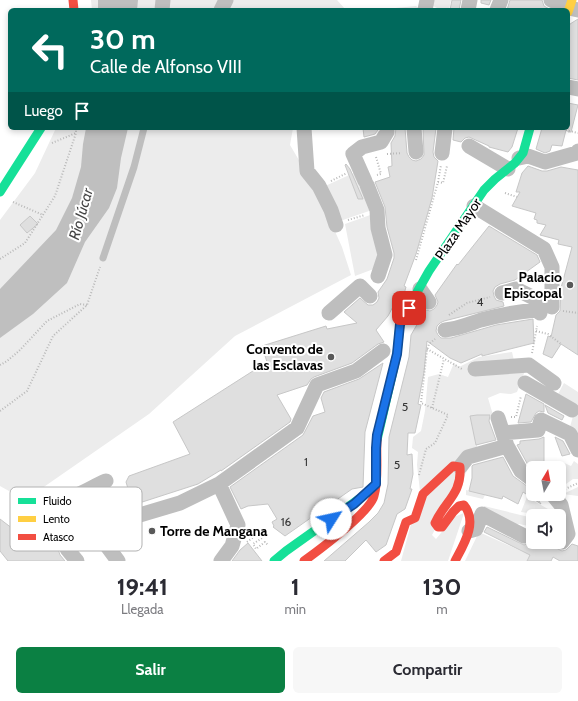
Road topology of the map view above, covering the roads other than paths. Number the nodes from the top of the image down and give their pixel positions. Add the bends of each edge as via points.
1 (551, 0) edge
2 (572, 7) edge
3 (40, 130) edge
4 (143, 130) edge
5 (304, 130) edge
6 (387, 130) edge
7 (414, 130) edge
8 (445, 130) edge
9 (529, 130) edge
10 (469, 146) dead end
11 (578, 151) edge
12 (416, 152) road end
13 (442, 153) road end
14 (521, 155) junction
15 (508, 169) junction
16 (0, 192) edge
17 (474, 206) junction
18 (336, 225) road end
19 (103, 258) road end
20 (378, 276) dead end
21 (418, 292) joint
22 (502, 293) road end
23 (370, 296) dead end
24 (429, 302) dead end
25 (409, 308) dead end
26 (329, 313) dead end
27 (540, 313) road end
28 (445, 324) road end
29 (383, 351) dead end
30 (470, 370) road end
31 (525, 383) road end
32 (554, 383) dead end
33 (572, 410) dead end
34 (498, 418) road end
35 (505, 439) junction
36 (578, 450) edge
37 (460, 467) junction
38 (526, 475) edge
39 (106, 481) dead end
40 (219, 484) junction
41 (376, 484) junction
42 (93, 487) edge
43 (142, 514) edge
44 (566, 526) edge
45 (526, 530) edge
46 (469, 531) junction
47 (566, 537) edge
48 (69, 551) edge
49 (111, 551) edge
50 (77, 561) edge
51 (118, 561) edge
52 (220, 561) edge
53 (274, 561) edge
54 (304, 561) edge
55 (384, 561) edge
56 (456, 561) edge

1 - 2 street
3 - 16 street
4 - 19 lane via 134,167
5 - 18 street via 306,171 319,186
6 - 20 street via 381,142 362,147 353,154 367,177 377,210 378,228 386,254
7 - 12 street
8 - 13 street
9 - 14 street
10 - 15 street
11 - 14 street via 545,162
14 - 15 street, Plaza Mayor
15 - 17 street, Plaza Mayor via 484,190
17 - 21 street, Plaza Mayor
17 - 22 street via 544,249 552,267 552,307 516,289
21 - 24 street
23 - 26 street via 360,286
25 - 41 street via 400,324 397,354 377,435
27 - 28 street via 536,310 518,312 455,329
29 - 40 street via 356,371 317,385 297,428
30 - 32 street via 529,365
31 - 33 street
34 - 35 street
35 - 36 street via 538,430 541,420 570,434
35 - 37 street via 468,457
35 - 38 street via 521,471
37 - 46 street via 461,474 456,493 435,523 442,527 453,512 464,505 470,513
37 - 55 street via 453,466 423,494 415,518 406,522 396,552
39 - 42 street
40 - 43 street via 180,503
40 - 52 street via 238,525 232,546
41 - 53 street via 354,504
41 - 54 street via 374,497 368,507
44 - 47 street
45 - 46 street via 518,525 508,528 482,514 476,529
46 - 56 street
48 - 50 street
49 - 51 street

